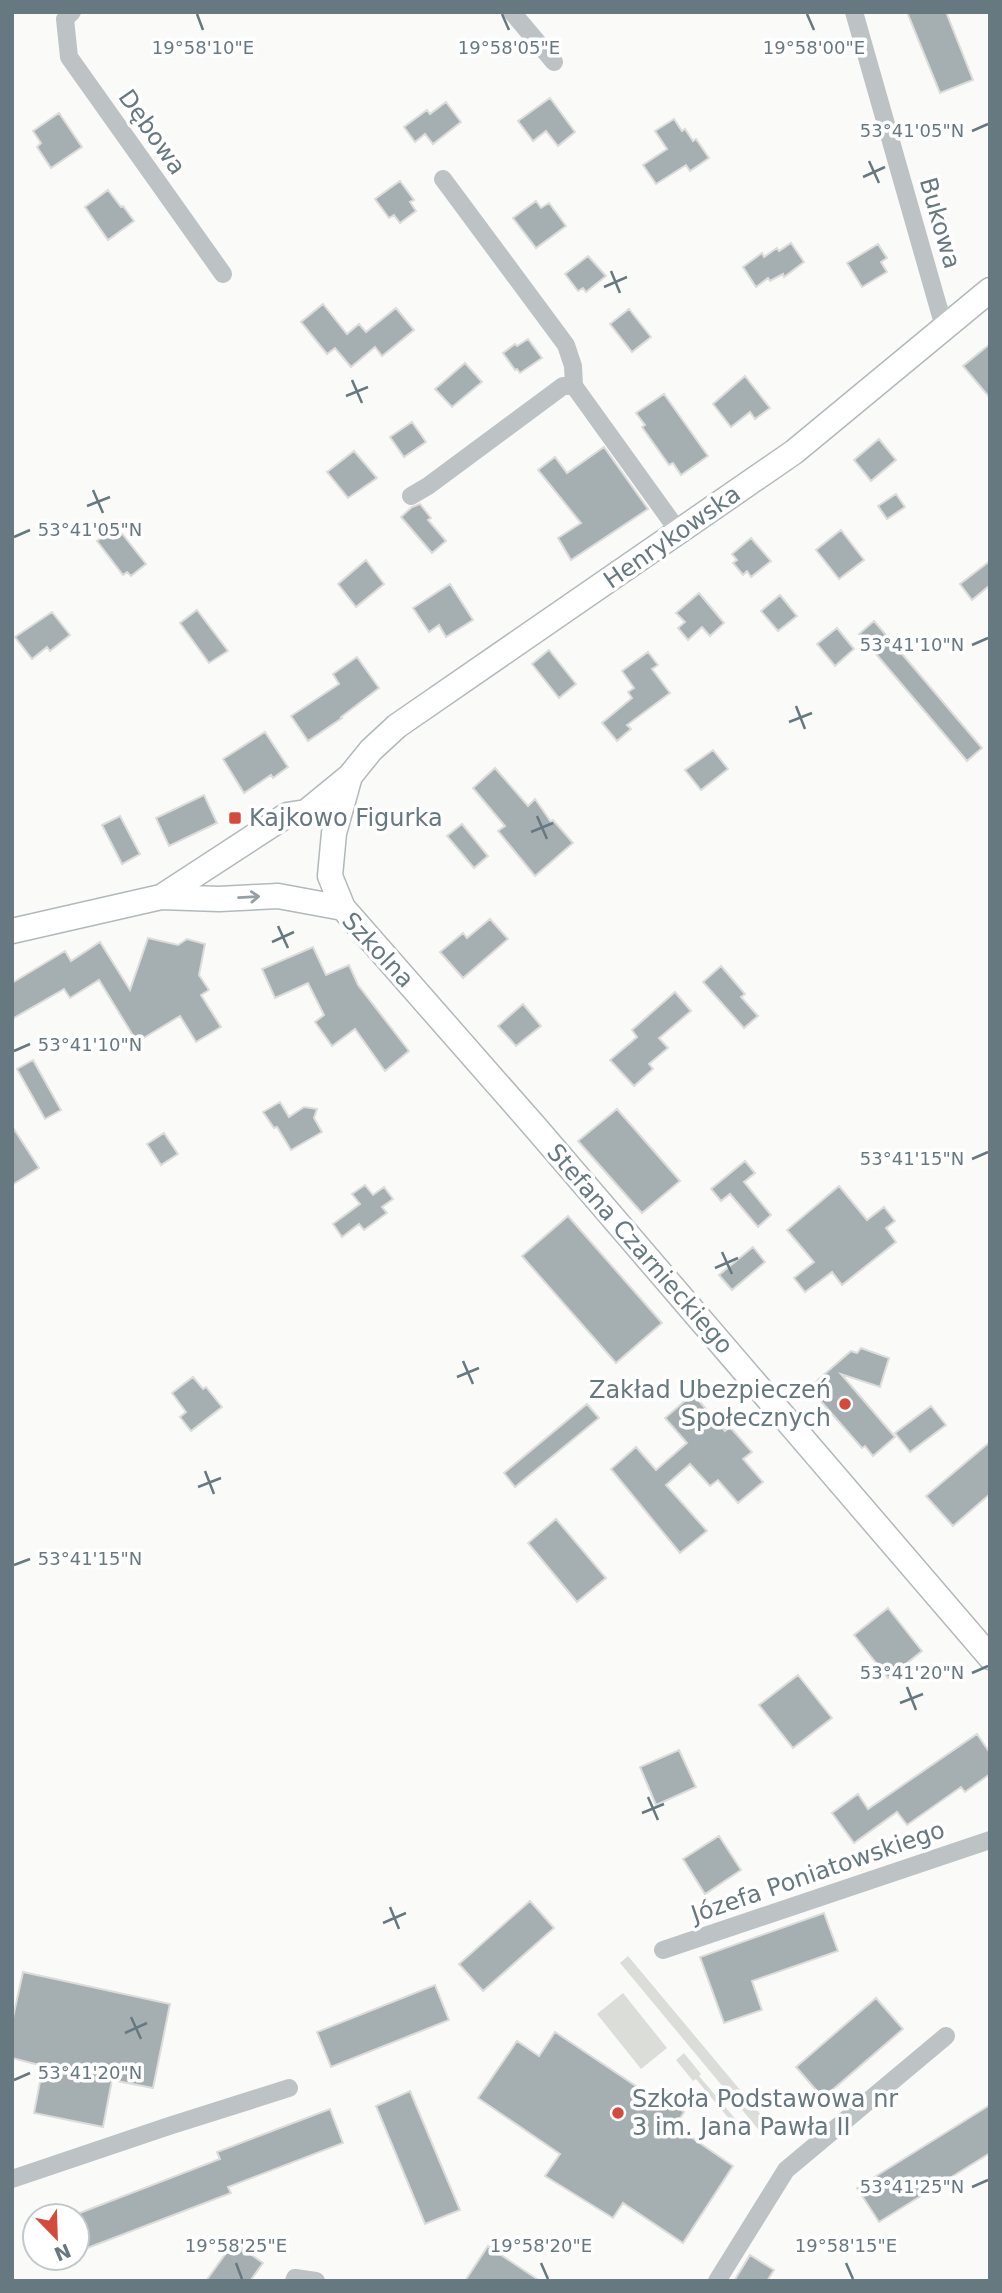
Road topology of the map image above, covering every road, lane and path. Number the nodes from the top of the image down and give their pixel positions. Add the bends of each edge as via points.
1 (72, 12) edge
2 (512, 12) edge
3 (854, 12) edge
4 (554, 62) dead end
5 (443, 179) dead end
6 (223, 274) dead end
7 (990, 290) edge
8 (944, 327) junction
9 (574, 386) junction
10 (411, 496) dead end
11 (679, 532) junction
12 (350, 776) junction
13 (306, 812) junction
14 (334, 833) junction
15 (213, 861) junction
16 (330, 876) junction
17 (278, 896) junction
18 (161, 897) junction
19 (219, 899) junction
20 (343, 908) junction
21 (12, 931) edge
22 (536, 1128) joint
23 (990, 1657) edge
24 (990, 1840) edge
25 (663, 1950) dead end
26 (946, 2036) dead end
27 (289, 2088) dead end
28 (12, 2179) edge
29 (294, 2281) edge
30 (316, 2281) edge
31 (717, 2281) edge

1 - 6 street, Dębowa via 65,19 69,57
2 - 4 street
3 - 8 street, Bukowa
5 - 9 street via 566,345
7 - 8 street, Henrykowska
8 - 11 street, Henrykowska via 794,452
9 - 10 street via 563,386
9 - 11 street
11 - 12 street, Henrykowska via 397,726
12 - 13 street, Henrykowska
12 - 14 street, Henrykowska
13 - 14 street via 320,818
13 - 15 street, Henrykowska via 287,815
14 - 16 street, Henrykowska
15 - 18 street, Henrykowska
15 - 19 street
16 - 17 street
16 - 20 street, Henrykowska
19 -> 17 street, Szkolna
17 - 20 street, Szkolna
18 - 19 street, Szkolna
18 - 21 street
20 - 22 street, Szkolna
22 - 23 street, Stefana Czarnieckiego
24 - 25 street, Józefa Poniatowskiego
26 - 31 street via 786,2169
27 - 28 street
29 - 30 street

